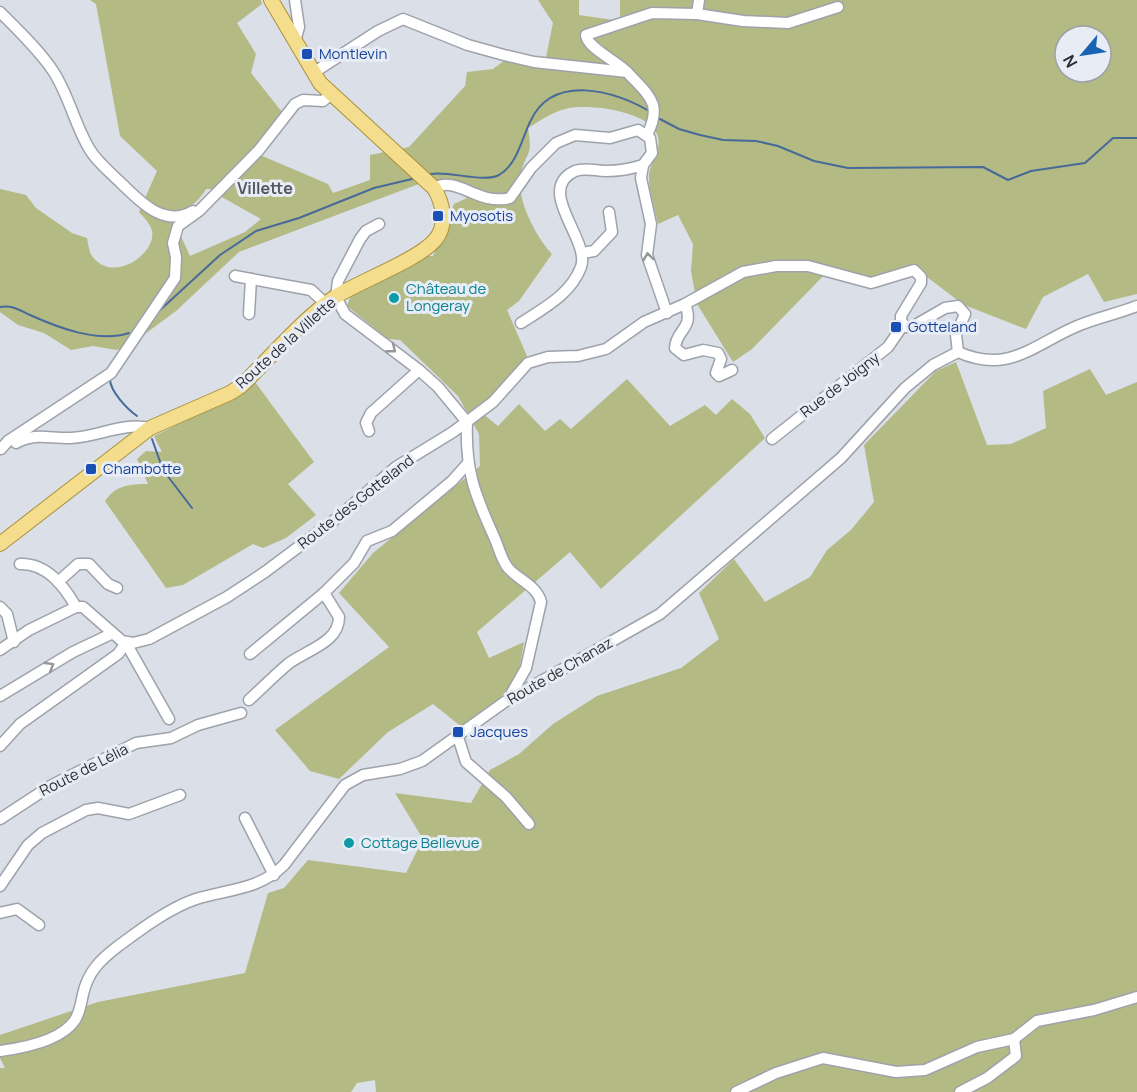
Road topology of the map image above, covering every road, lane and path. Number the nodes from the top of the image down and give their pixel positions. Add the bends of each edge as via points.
1 (271, 0) edge
2 (295, 0) edge
3 (699, 0) edge
4 (838, 7) dead end
5 (0, 12) edge
6 (697, 14) junction
7 (295, 42) junction
8 (627, 72) junction
9 (313, 73) junction
10 (332, 93) junction
11 (647, 135) junction
12 (643, 165) junction
13 (434, 188) junction
14 (199, 211) junction
15 (609, 212) dead end
16 (379, 224) dead end
17 (582, 253) junction
18 (235, 276) dead end
19 (251, 279) junction
20 (331, 300) junction
21 (685, 304) junction
22 (1137, 306) edge
23 (667, 312) junction
24 (249, 314) dead end
25 (521, 323) dead end
26 (903, 325) junction
27 (958, 352) junction
28 (419, 370) junction
29 (732, 370) dead end
30 (467, 422) junction
31 (143, 426) junction
32 (369, 431) dead end
33 (772, 439) dead end
34 (1, 450) edge
35 (468, 463) junction
36 (0, 544) edge
37 (20, 564) dead end
38 (58, 582) junction
39 (117, 588) dead end
40 (324, 592) junction
41 (0, 607) edge
42 (76, 607) junction
43 (111, 634) junction
44 (15, 642) junction
45 (126, 643) junction
46 (0, 650) edge
47 (250, 654) dead end
48 (0, 696) edge
49 (249, 700) dead end
50 (506, 701) junction
51 (241, 713) dead end
52 (170, 719) dead end
53 (458, 737) junction
54 (0, 746) edge
55 (180, 795) dead end
56 (245, 818) dead end
57 (0, 819) edge
58 (530, 824) dead end
59 (274, 875) junction
60 (0, 885) edge
61 (0, 913) edge
62 (39, 925) dead end
63 (1137, 997) edge
64 (1014, 1039) junction
65 (0, 1051) edge
66 (736, 1092) edge
67 (960, 1092) edge

1 - 7 main road, Route de la Villette
2 - 7 street via 299,27
3 - 6 street
4 - 6 street via 788,23
5 - 14 street via 53,71 91,151 106,170 139,202 160,214 169,217
6 - 8 street via 652,13 586,35 591,47 614,59
7 - 9 main road, Route de la Villette
8 - 9 street via 504,56 403,19
8 - 11 street via 653,103 656,113
9 - 10 main road, Route de la Villette
10 - 13 main road, Route de la Villette
10 - 14 street via 323,101 303,100 295,104 259,150
11 - 12 street via 652,153
11 - 13 street via 639,130 610,138 585,134 565,138 544,153 510,198 489,200 449,184
12 - 17 street via 617,171 584,169 567,176 560,201
23 -> 12 street via 647,255 651,224 641,178
13 - 20 main road, Route de la Villette via 443,217 434,241
14 - 34 street via 178,226 173,243 175,278 111,373 8,441
15 - 17 street via 612,232 594,252
16 - 20 street via 360,238
17 - 25 street via 582,265 565,291
18 - 19 street
19 - 20 street via 310,290
19 - 24 street
20 -> 28 street
20 - 31 main road, Route de la Villette via 241,386
21 - 23 street, Route des Gotteland
21 - 26 street, Route des Gotteland via 754,269 808,266 871,283 914,270 921,283 901,316
21 - 29 street via 688,322 675,348 684,355 711,349 721,359 716,373 719,376
22 - 27 street via 1076,327 1014,358 984,360
23 - 30 street, Route des Gotteland via 644,322 606,349 528,363 493,402
26 - 27 street via 912,327 945,308 958,306 965,314 956,335
26 - 33 street, Rue de Joigny via 888,347
27 - 50 street, Route de Chanaz via 933,365 904,388 841,458 660,614
28 - 30 street
28 - 32 street via 371,412 366,423
30 - 35 street
30 - 45 street, Route des Gotteland via 396,466 337,518 244,587 149,639
31 - 34 street, Route de la Villette via 73,438 32,436
31 - 36 main road
35 - 40 street via 452,482 392,531 367,541 354,563
35 - 50 street via 483,513 508,568 536,591 542,602 526,668
37 - 38 street via 39,567
38 - 39 street via 78,564 89,564
38 - 42 street
40 - 47 street
40 - 49 street via 339,617 334,633 290,663
41 - 44 street via 7,614
42 - 43 street via 83,607
42 - 44 street via 45,621
43 - 45 street
48 -> 43 street
44 - 46 street
45 - 52 street
45 - 54 street via 118,654 20,724
50 - 53 street, Route de Chanaz
51 - 57 street, Route de Lélia via 198,725 171,738 136,743 52,784
53 - 58 street via 470,767 506,797
53 - 59 street, Route de Chanaz via 413,766 363,775 345,785
55 - 60 street via 129,814 98,808 86,810 42,833 28,845
56 - 59 street
59 - 65 street, Route de Chanaz via 247,888 179,906 100,961 86,982 78,1013 68,1028 35,1043
61 - 62 street via 16,909
63 - 64 street via 1037,1021
64 - 66 street via 977,1047 915,1071 896,1072 823,1058 776,1073
64 - 67 street via 1016,1056

